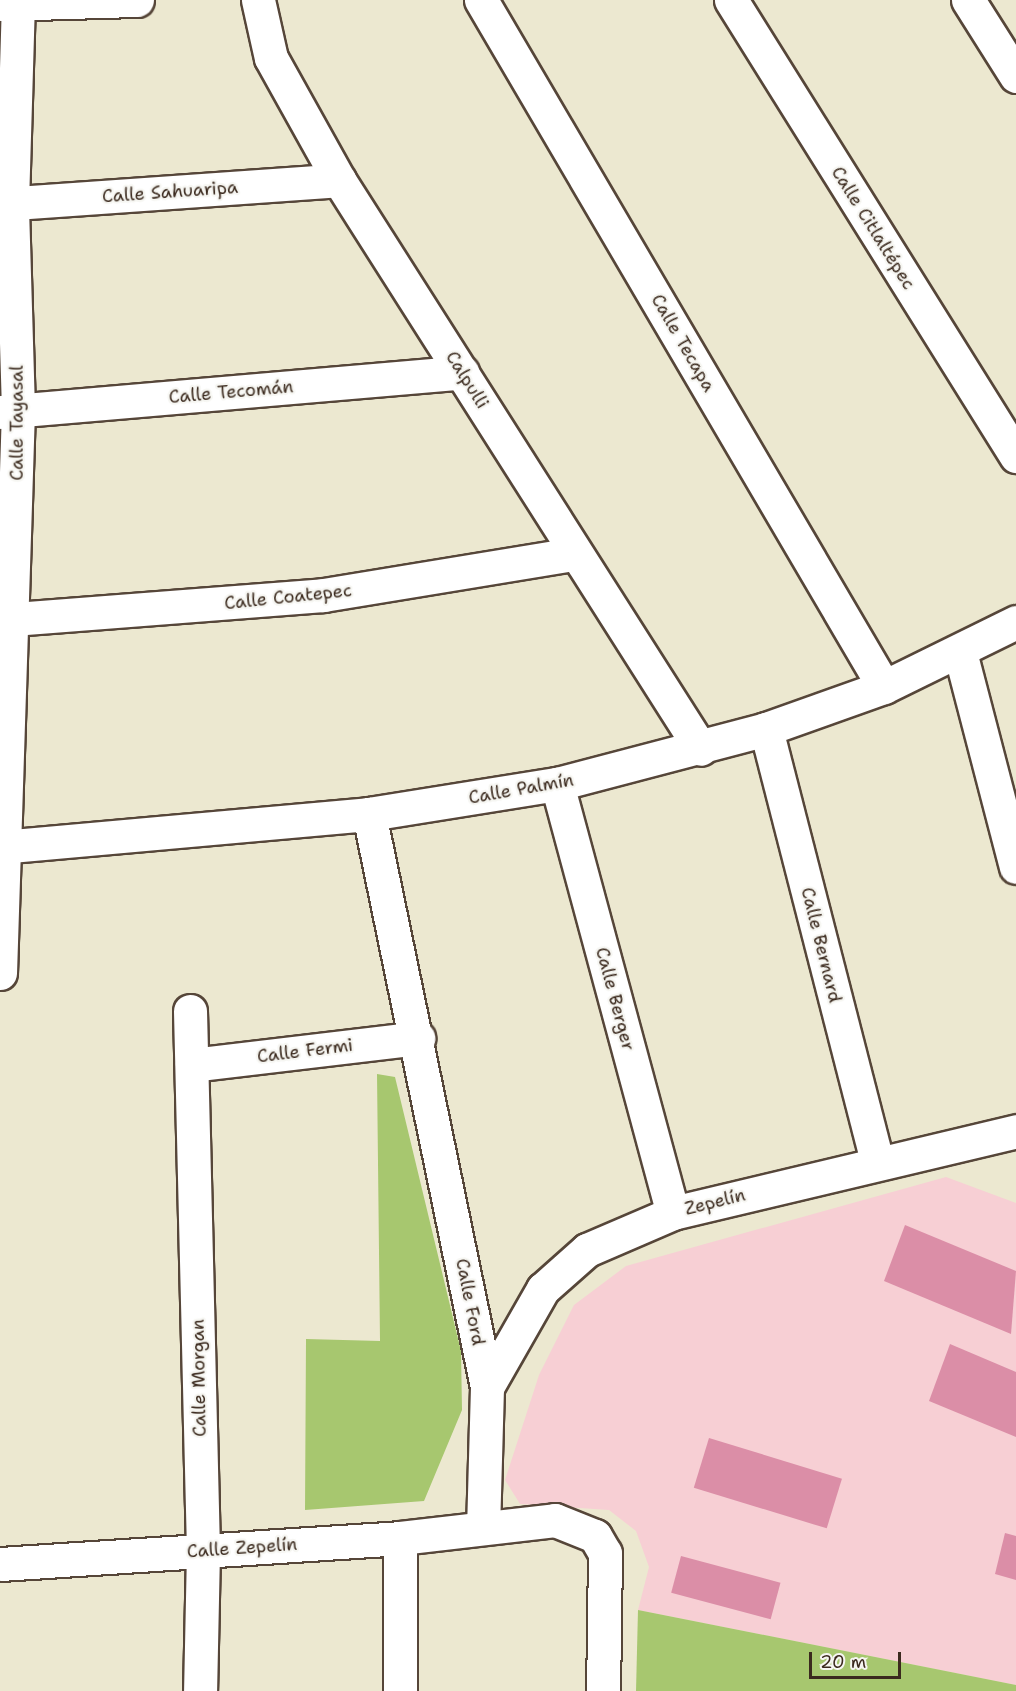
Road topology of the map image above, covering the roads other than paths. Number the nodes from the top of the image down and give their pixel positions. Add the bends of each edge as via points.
1 (137, 0) edge
2 (258, 0) edge
3 (482, 0) edge
4 (731, 0) edge
5 (968, 0) edge
6 (12, 2) edge
7 (1016, 76) edge
8 (339, 180) junction
9 (6, 204) edge
10 (462, 372) junction
11 (9, 411) edge
12 (1016, 456) edge
13 (574, 554) junction
14 (7, 619) edge
15 (1016, 622) edge
16 (960, 652) junction
17 (884, 687) junction
18 (766, 729) junction
19 (700, 749) junction
20 (557, 784) junction
21 (369, 814) junction
22 (2, 847) edge
23 (1016, 867) edge
24 (0, 973) edge
25 (190, 1011) dead end
26 (418, 1038) junction
27 (192, 1065) junction
28 (1016, 1131) edge
29 (877, 1160) junction
30 (672, 1213) junction
31 (487, 1387) junction
32 (483, 1526) junction
33 (400, 1538) junction
34 (203, 1551) junction
35 (0, 1564) edge
36 (200, 1691) edge
37 (400, 1691) edge
38 (603, 1691) edge

1 - 6 street
2 - 8 street, Calpulli via 271,58
3 - 17 street, Calle Tecapa
4 - 12 street, Calle Citlaltépec
5 - 7 street
6 - 9 street, Calle Tayasal
8 - 9 street, Calle Sahuaripa
8 - 10 street, Calpulli
9 - 11 street, Calle Tayasal
10 - 11 street, Calle Tecomán
10 - 13 street, Calpulli
11 - 14 street, Calle Tayasal
13 - 14 street, Calle Coatepec via 322,595
13 - 19 street, Calpulli
14 - 22 street, Calle Tayasal
15 - 16 street, Calle Palmín
16 - 17 street, Calle Palmín
16 - 23 street
17 - 18 street, Calle Palmín
18 - 19 street, Calle Palmín
18 - 29 street, Calle Bernard
19 - 20 street, Calle Palmín
20 - 21 street, Calle Palmín
20 - 30 street, Calle Berger
21 - 22 street, Calle Palmín
21 - 26 street, Calle Ford
22 - 24 street, Calle Tayasal
25 - 27 street, Calle Morgan
26 - 27 street, Calle Fermi
26 - 31 street, Calle Ford
27 - 34 street, Calle Morgan
28 - 29 street, Zepelín
29 - 30 street, Zepelín
30 - 31 street, Zepelín via 587,1250 567,1265 523,1317
31 - 32 street, Calle Ford
32 - 33 street, Calle Zepelín
32 - 38 street via 555,1520 595,1536 607,1566
33 - 34 street, Calle Zepelín
33 - 37 street
34 - 35 street, Calle Zepelín
34 - 36 street, Calle Morgan

